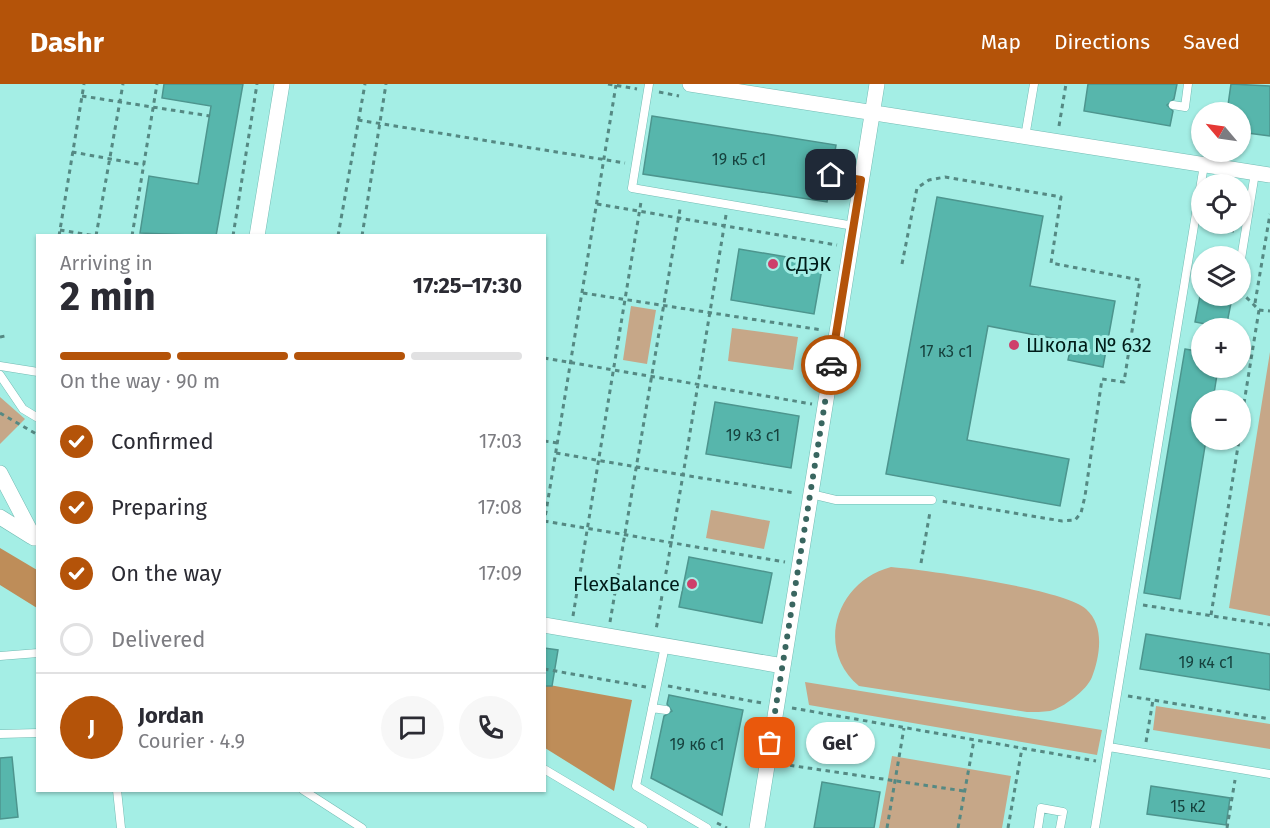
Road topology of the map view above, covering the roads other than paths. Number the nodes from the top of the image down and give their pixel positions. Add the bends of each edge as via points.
1 (282, 84) edge
2 (649, 84) edge
3 (690, 84) edge
4 (877, 84) edge
5 (1034, 84) edge
6 (1188, 84) edge
7 (1173, 105) dead end
8 (872, 113) junction
9 (1025, 137) junction
10 (1204, 165) junction
11 (1262, 174) edge
12 (831, 175) dead end
13 (861, 180) junction
14 (854, 226) junction
15 (257, 234) edge
16 (1244, 246) edge
17 (0, 366) edge
18 (36, 372) edge
19 (0, 375) edge
20 (36, 417) edge
21 (0, 473) edge
22 (804, 494) junction
23 (932, 500) road end
24 (0, 517) edge
25 (36, 539) edge
26 (546, 625) edge
27 (659, 644) junction
28 (36, 653) edge
29 (0, 656) edge
30 (783, 666) junction
31 (652, 708) junction
32 (666, 710) dead end
33 (36, 733) edge
34 (0, 734) edge
35 (1109, 747) junction
36 (546, 770) edge
37 (1270, 774) edge
38 (117, 792) edge
39 (306, 792) edge
40 (121, 828) edge
41 (362, 828) edge
42 (643, 828) edge
43 (708, 828) edge
44 (757, 828) edge
45 (1038, 828) edge
46 (1060, 828) edge
47 (1095, 828) edge

1 - 15 street
2 - 14 lane via 632,188
3 - 8 street
4 - 8 street
5 - 9 lane
6 - 7 lane via 1185,107
8 - 9 street
8 - 13 street
9 - 10 street
10 - 11 street
10 - 35 lane
11 - 16 lane
12 - 13 lane
13 - 14 street
14 - 22 street via 825,406
17 - 18 lane
19 - 20 lane via 23,409
21 - 25 street
22 - 23 lane via 836,500
22 - 30 street
24 - 25 street
26 - 27 street
27 - 30 street
27 - 31 lane
28 - 29 lane
30 - 44 street
31 - 32 lane
31 - 43 lane via 636,786
33 - 34 lane
35 - 37 lane
35 - 47 lane
36 - 42 lane
38 - 40 lane
39 - 41 lane
45 - 46 lane via 1041,808 1063,812

